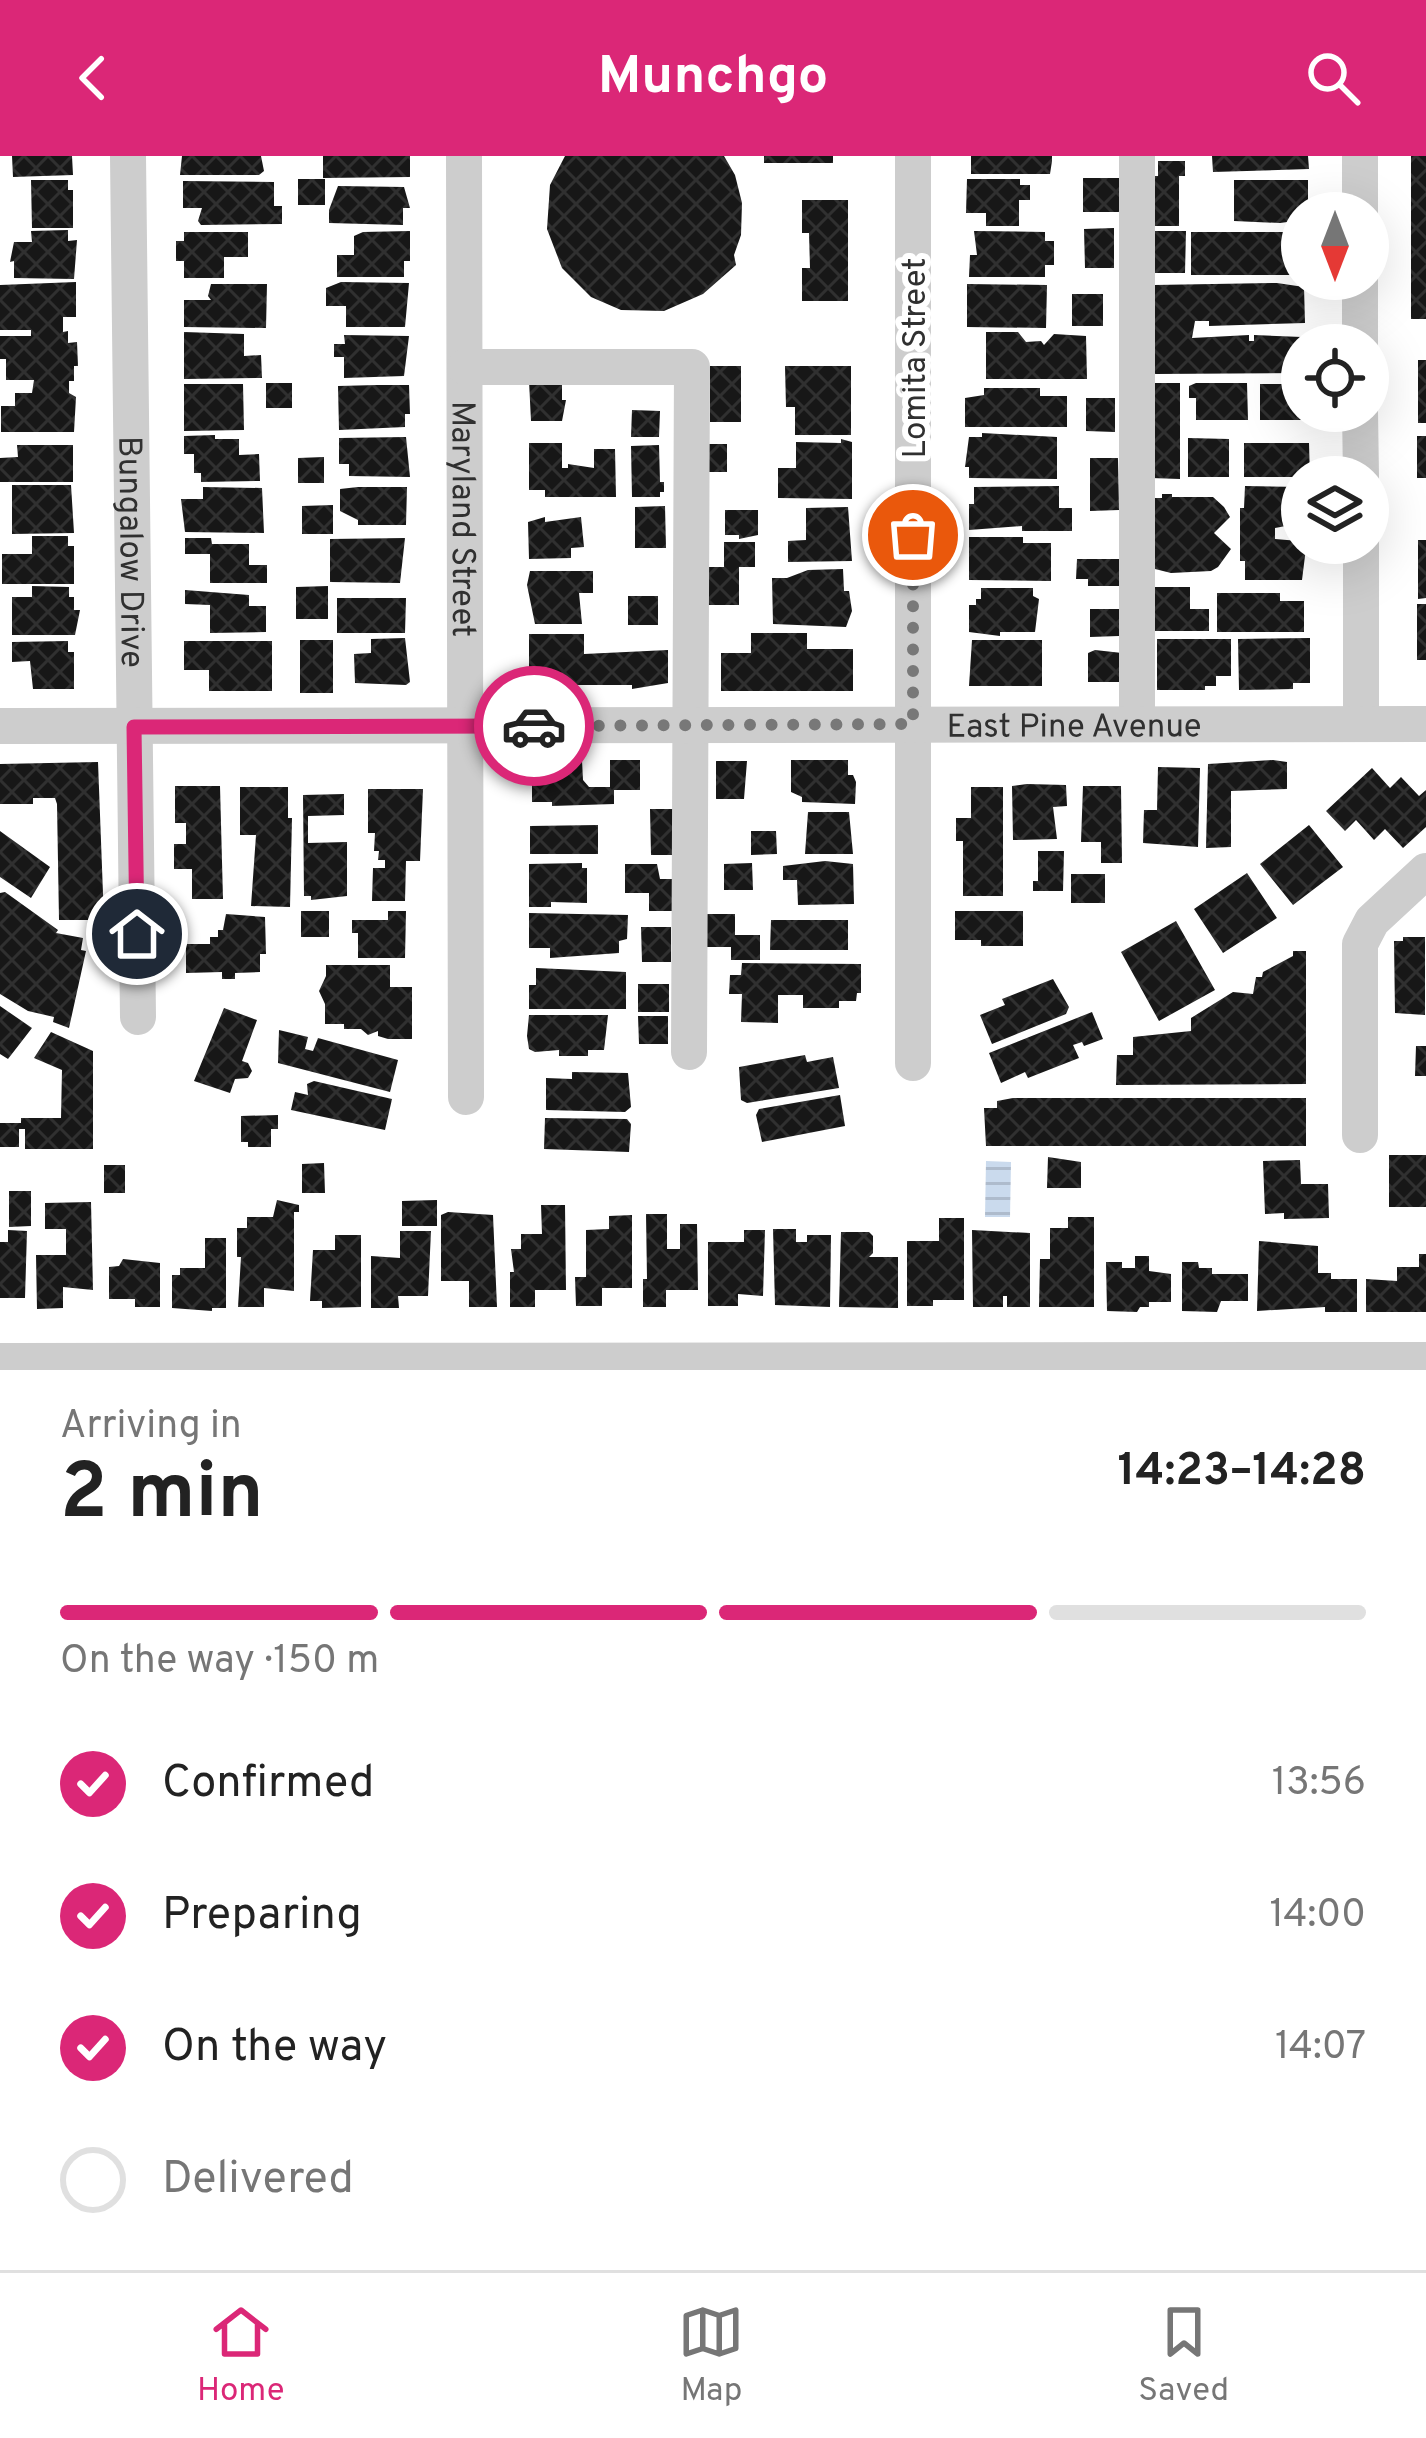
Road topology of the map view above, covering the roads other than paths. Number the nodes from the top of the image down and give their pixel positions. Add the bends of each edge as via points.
1 (128, 156) edge
2 (464, 156) edge
3 (913, 156) edge
4 (1137, 156) edge
5 (1360, 156) edge
6 (1360, 192) edge
7 (465, 367) junction
8 (1361, 564) edge
9 (913, 724) junction
10 (1137, 724) junction
11 (1361, 724) junction
12 (1426, 724) edge
13 (0, 726) edge
14 (465, 726) junction
15 (134, 727) junction
16 (692, 727) junction
17 (1426, 871) edge
18 (138, 1017) dead end
19 (689, 1052) dead end
20 (913, 1063) dead end
21 (466, 1097) dead end
22 (1360, 1136) dead end
23 (1426, 1360) edge
24 (0, 1361) edge
25 (549, 1365) edge
26 (914, 1365) edge
27 (1287, 1365) edge
28 (170, 1366) edge

1 - 15 street, Bungalow Drive
2 - 7 street, Maryland Street
3 - 9 street, Lomita Street
4 - 10 street
5 - 6 street
7 - 14 street, Maryland Street
7 - 16 street via 692,367
8 - 11 street
9 - 10 street, East Pine Avenue
9 - 16 street, East Pine Avenue
9 - 20 street, Lomita Street
10 - 11 street, East Pine Avenue
11 - 12 street, East Pine Avenue
13 - 15 street, East Pine Avenue
14 - 15 street, East Pine Avenue
14 - 16 street, East Pine Avenue
14 - 21 street, Maryland Street
15 - 18 street, Bungalow Drive
16 - 19 street
17 - 22 street via 1372,921 1360,944
23 - 27 street
24 - 28 street
25 - 26 street
25 - 28 street
26 - 27 street

